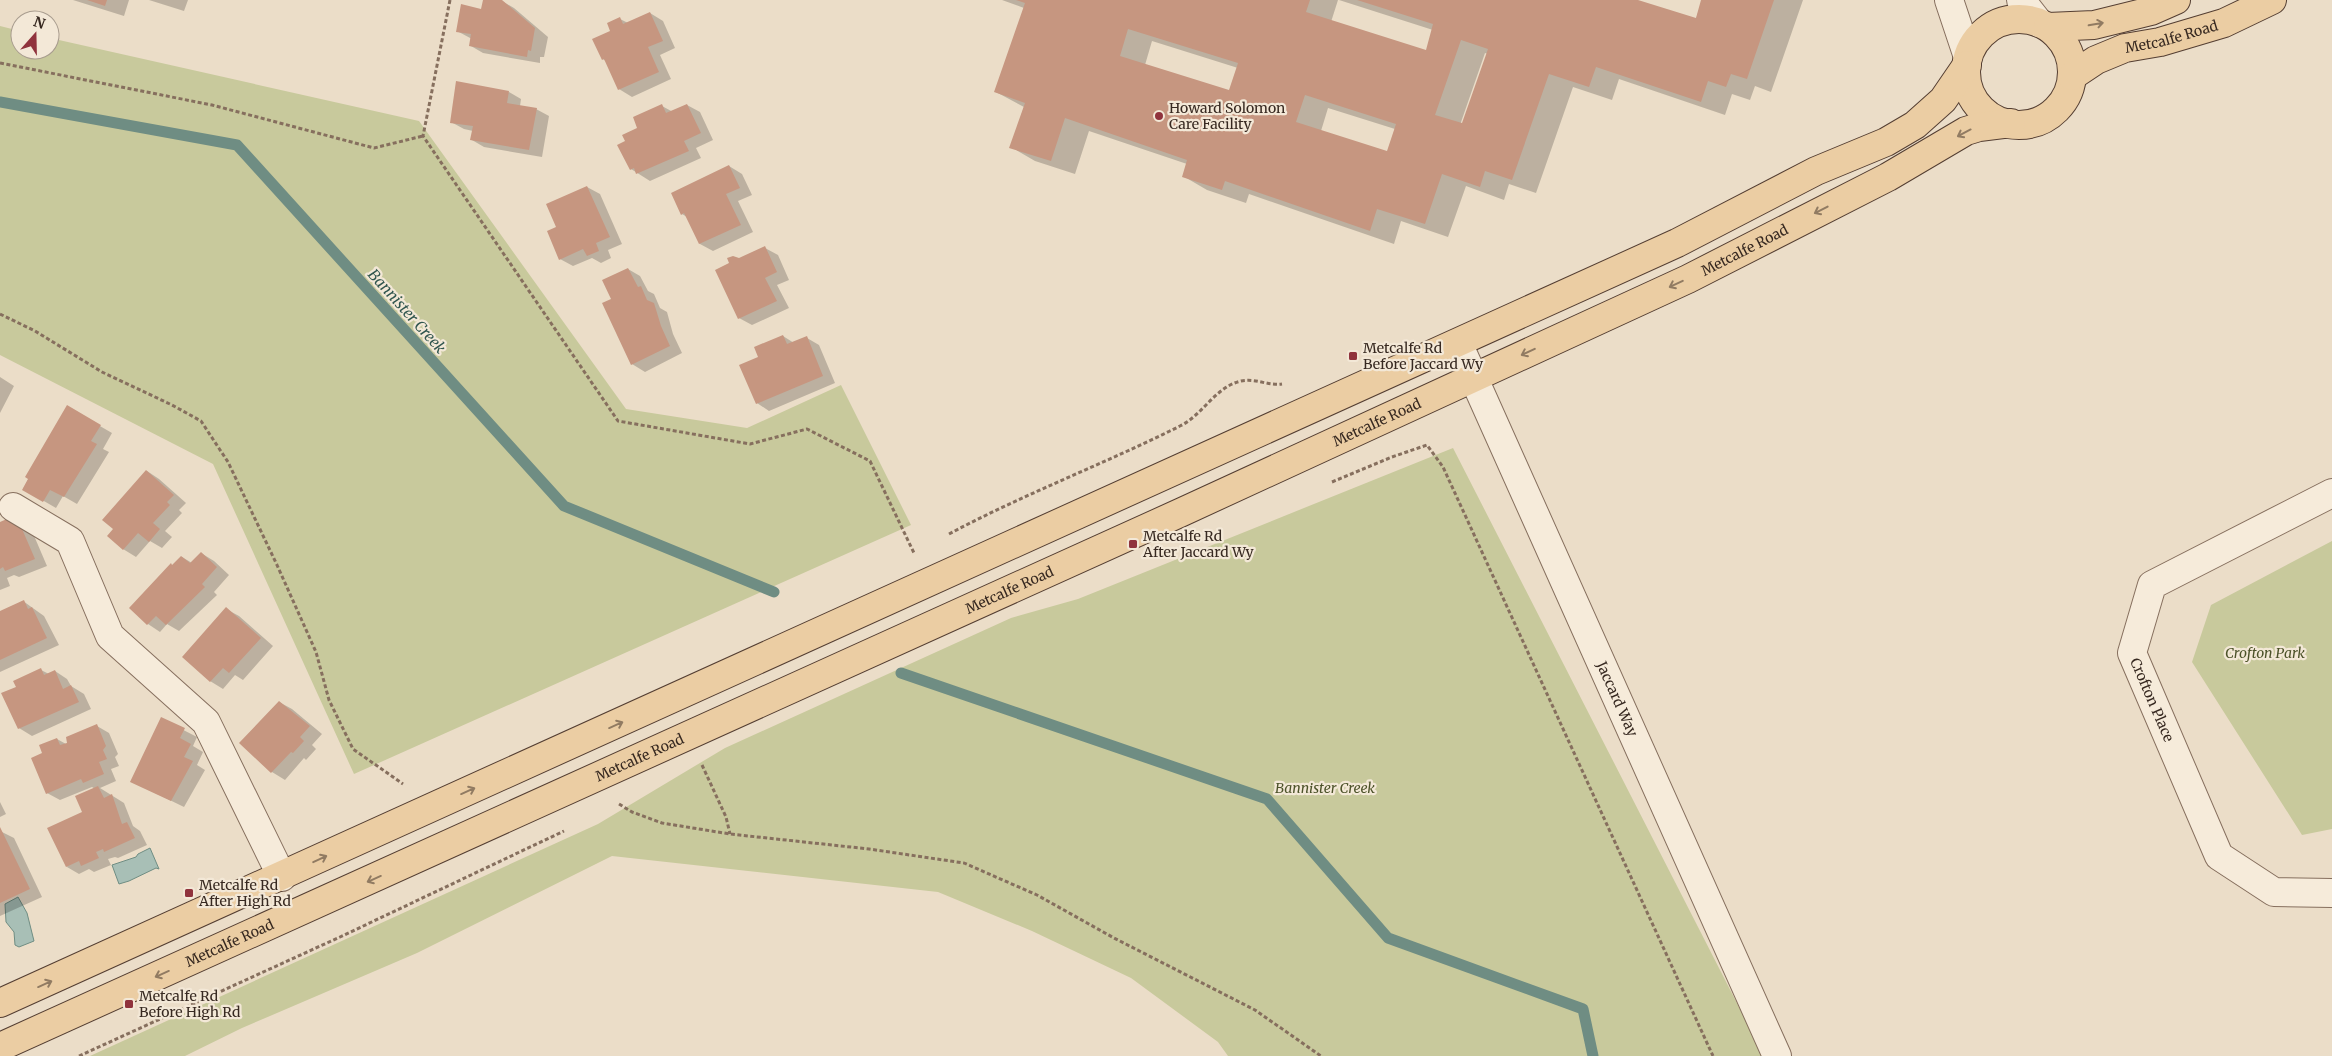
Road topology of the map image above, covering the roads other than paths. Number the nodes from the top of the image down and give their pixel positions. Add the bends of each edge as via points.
1 (1949, 0) edge
2 (2021, 0) edge
3 (2176, 0) edge
4 (2272, 0) edge
5 (2043, 25) junction
6 (1967, 61) junction
7 (2072, 76) junction
8 (2011, 123) junction
9 (1458, 343) junction
10 (1474, 376) junction
11 (2332, 493) edge
12 (13, 507) dead end
13 (282, 877) junction
14 (2332, 893) edge
15 (1, 1001) edge
16 (0, 1047) edge
17 (1777, 1056) edge

1 - 6 street
2 - 5 street
5 -> 3 main road via 2094,26
4 - 7 main road, Metcalfe Road via 2224,23 2160,42 2125,48 2096,60
5 - 6 main road via 2017,19 1999,23 1986,30 1974,43
5 - 7 main road, Metcalfe Road via 2060,38 2069,54
6 - 8 main road, Metcalfe Road via 1970,94 1981,109 1996,120
6 - 9 main road via 1943,100 1915,126 1886,142 1816,171 1677,243
7 - 8 main road, Metcalfe Road via 2066,99 2054,112 2038,122
8 -> 10 main road, Metcalfe Road via 1966,131 1888,178 1688,279
9 - 10 street, Jaccard Way
13 -> 9 main road
10 -> 16 main road, Metcalfe Road via 1182,512
10 - 17 street, Jaccard Way
11 - 14 street, Crofton Place via 2152,585 2132,653 2219,856 2274,892
12 - 13 street via 70,541 110,636 206,722
15 -> 13 main road

